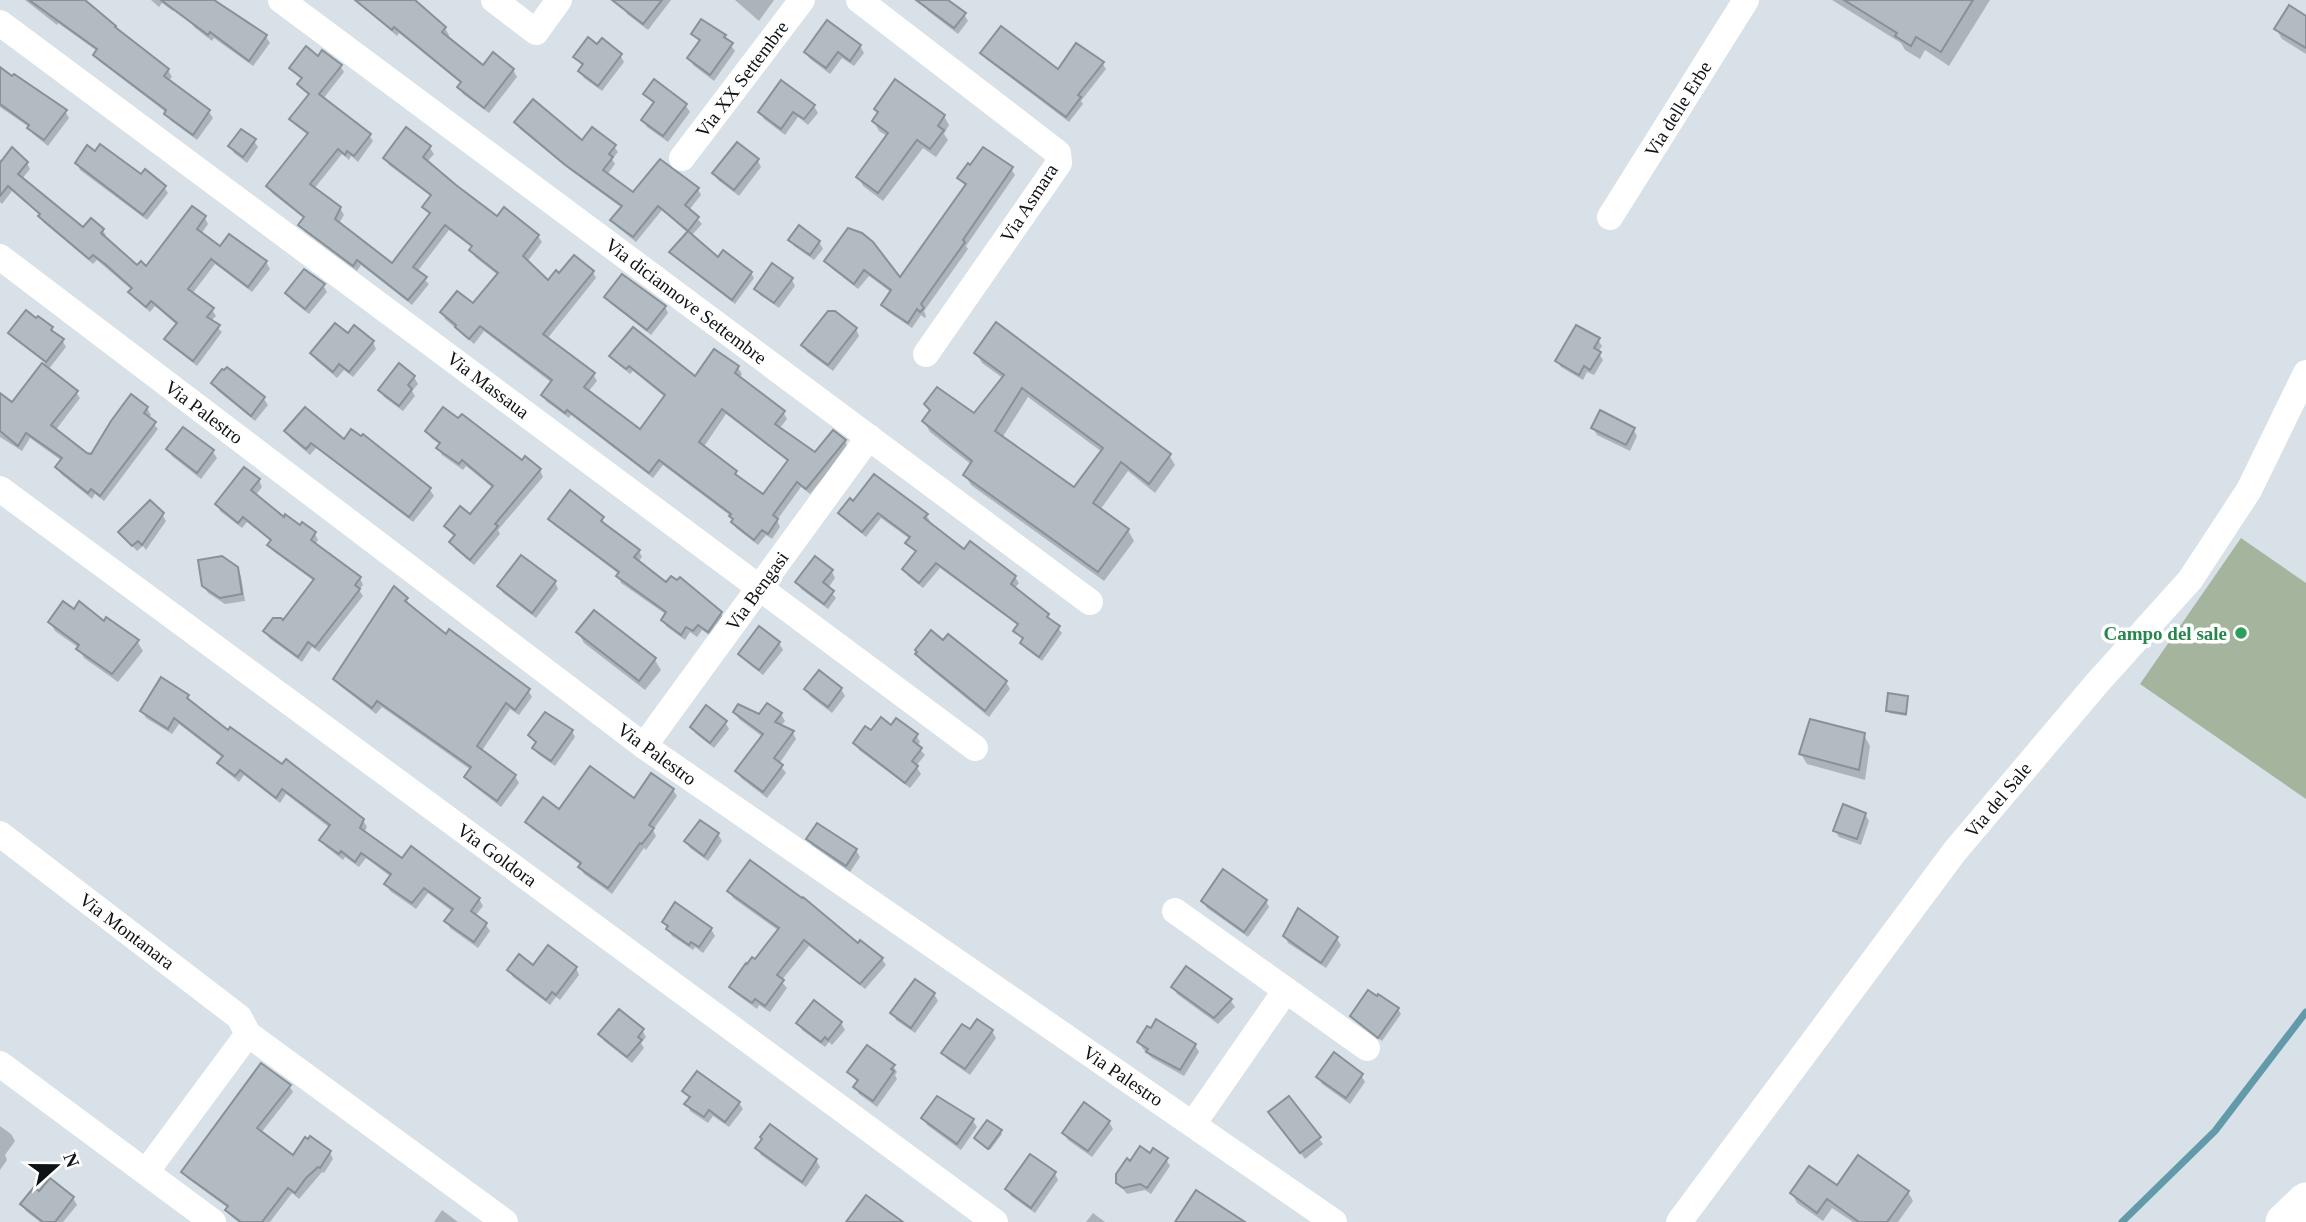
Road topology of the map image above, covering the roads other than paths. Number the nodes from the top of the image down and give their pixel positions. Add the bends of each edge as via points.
1 (281, 0) edge
2 (494, 0) edge
3 (559, 0) edge
4 (802, 0) edge
5 (859, 0) edge
6 (1746, 0) edge
7 (0, 23) edge
8 (682, 158) dead end
9 (1610, 217) dead end
10 (0, 257) edge
11 (926, 354) dead end
12 (2306, 373) edge
13 (869, 436) junction
14 (0, 489) edge
15 (760, 587) junction
16 (1090, 602) dead end
17 (644, 746) junction
18 (975, 748) dead end
19 (0, 834) edge
20 (1175, 911) dead end
21 (1286, 990) junction
22 (248, 1034) junction
23 (1367, 1048) dead end
24 (0, 1064) edge
25 (1193, 1124) junction
26 (146, 1172) junction
27 (2306, 1201) edge
28 (213, 1222) edge
29 (505, 1222) edge
30 (995, 1222) edge
31 (1334, 1222) edge
32 (1679, 1222) edge
33 (2284, 1222) edge

1 - 13 street, Via diciannove Settembre
2 - 3 street via 536,32
4 - 8 street, Via XX Settembre
5 - 11 street, Via Asmara via 1058,153 1059,163
6 - 9 street, Via delle Erbe
7 - 15 street, Via Massaua
10 - 17 street, Via Palestro
12 - 32 street, Via del Sale via 2249,490 2190,580 1955,851
13 - 15 street, Via Bengasi
13 - 16 street, Via diciannove Settembre
14 - 30 street, Via Goldora
15 - 17 street, Via Bengasi
15 - 18 street, Via Massaua
17 - 25 street, Via Palestro
19 - 22 street, Via Montanara via 239,1017
20 - 21 street
21 - 23 street
21 - 25 street
22 - 26 street
22 - 29 street, Via Montanara
24 - 26 street
25 - 31 street, Via Palestro
26 - 28 street
27 - 33 main road

